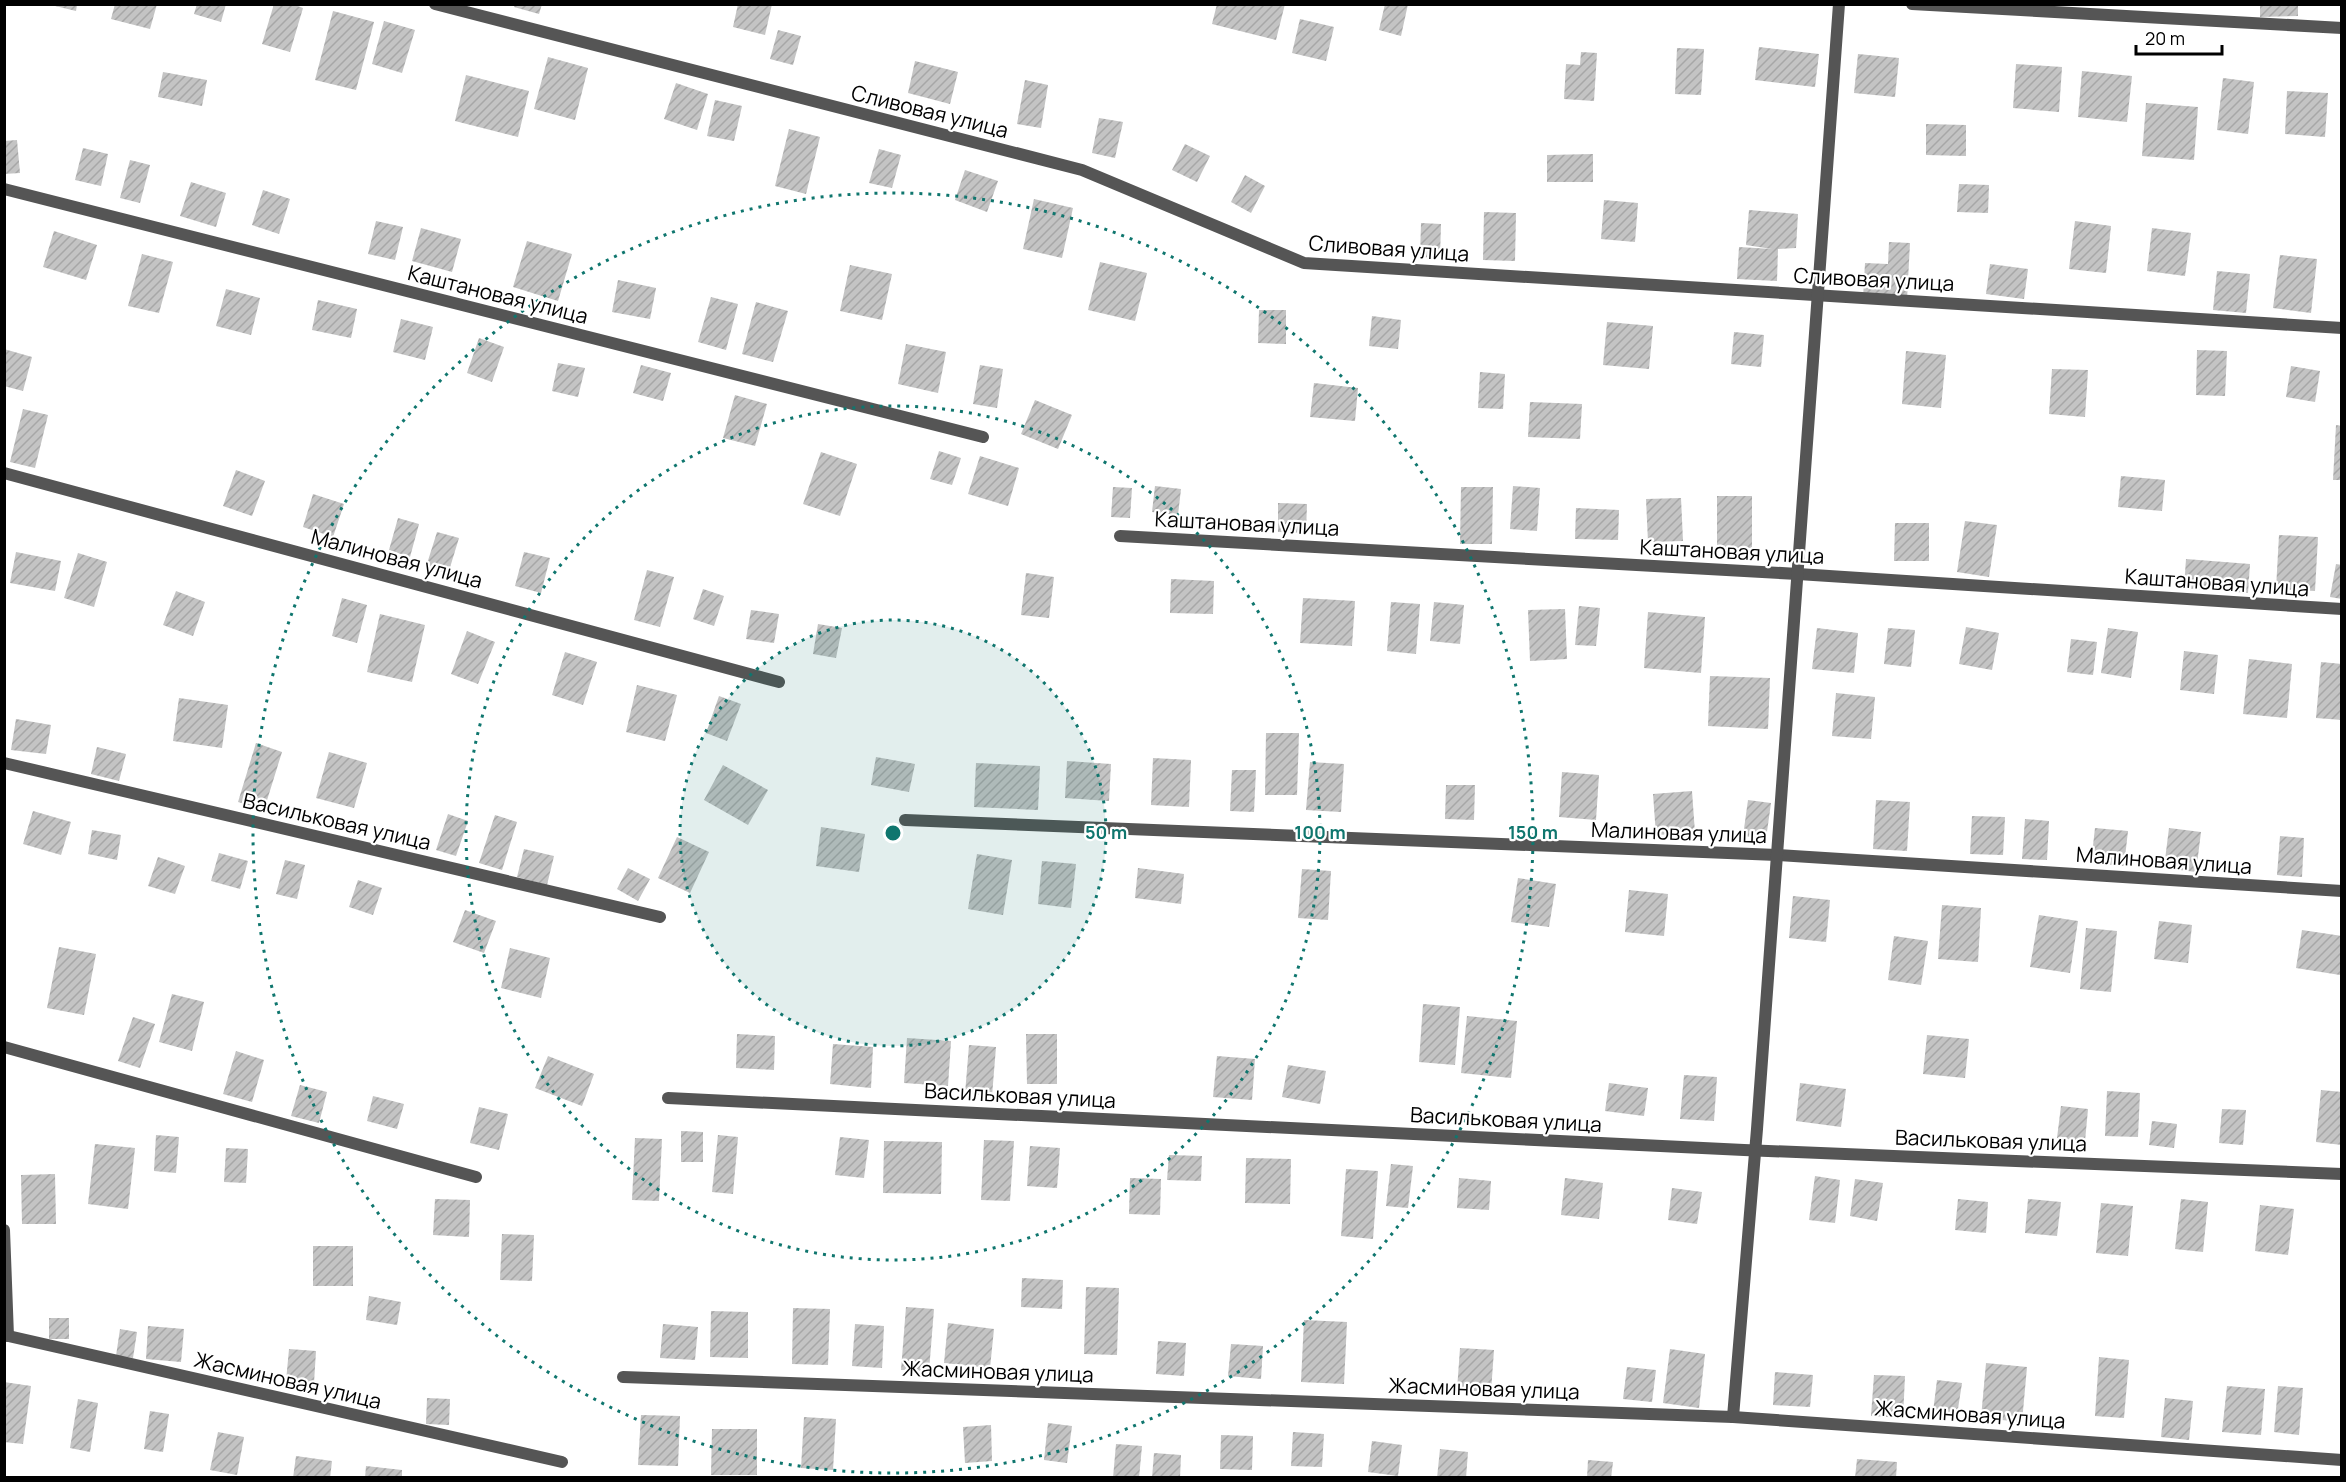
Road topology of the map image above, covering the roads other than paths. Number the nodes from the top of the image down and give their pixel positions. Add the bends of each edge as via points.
1 (435, 4) edge
2 (1839, 4) edge
3 (1912, 4) edge
4 (2342, 28) edge
5 (4, 189) edge
6 (1818, 296) junction
7 (2342, 328) edge
8 (982, 437) dead end
9 (4, 473) edge
10 (1119, 536) dead end
11 (1798, 574) junction
12 (2342, 609) edge
13 (779, 682) dead end
14 (4, 763) edge
15 (906, 819) dead end
16 (1777, 855) junction
17 (2342, 891) edge
18 (660, 917) dead end
19 (4, 1047) edge
20 (668, 1098) dead end
21 (1756, 1150) junction
22 (2342, 1174) edge
23 (476, 1177) dead end
24 (4, 1230) edge
25 (6, 1336) edge
26 (623, 1377) dead end
27 (1733, 1417) junction
28 (2342, 1460) edge
29 (562, 1462) dead end

1 - 6 street, Сливовая улица via 1082,170 1304,263
2 - 6 street
3 - 4 street
5 - 8 street, Каштановая улица
6 - 7 street, Сливовая улица
6 - 11 street
9 - 13 street, Малиновая улица
10 - 11 street, Каштановая улица
11 - 12 street, Каштановая улица
11 - 16 street
14 - 18 street, Васильковая улица
15 - 16 street, Малиновая улица
16 - 17 street, Малиновая улица
16 - 21 street
19 - 23 street
20 - 21 street, Васильковая улица
21 - 22 street, Васильковая улица
21 - 27 street
24 - 25 street
25 - 29 street, Жасминовая улица
26 - 27 street, Жасминовая улица
27 - 28 street, Жасминовая улица

